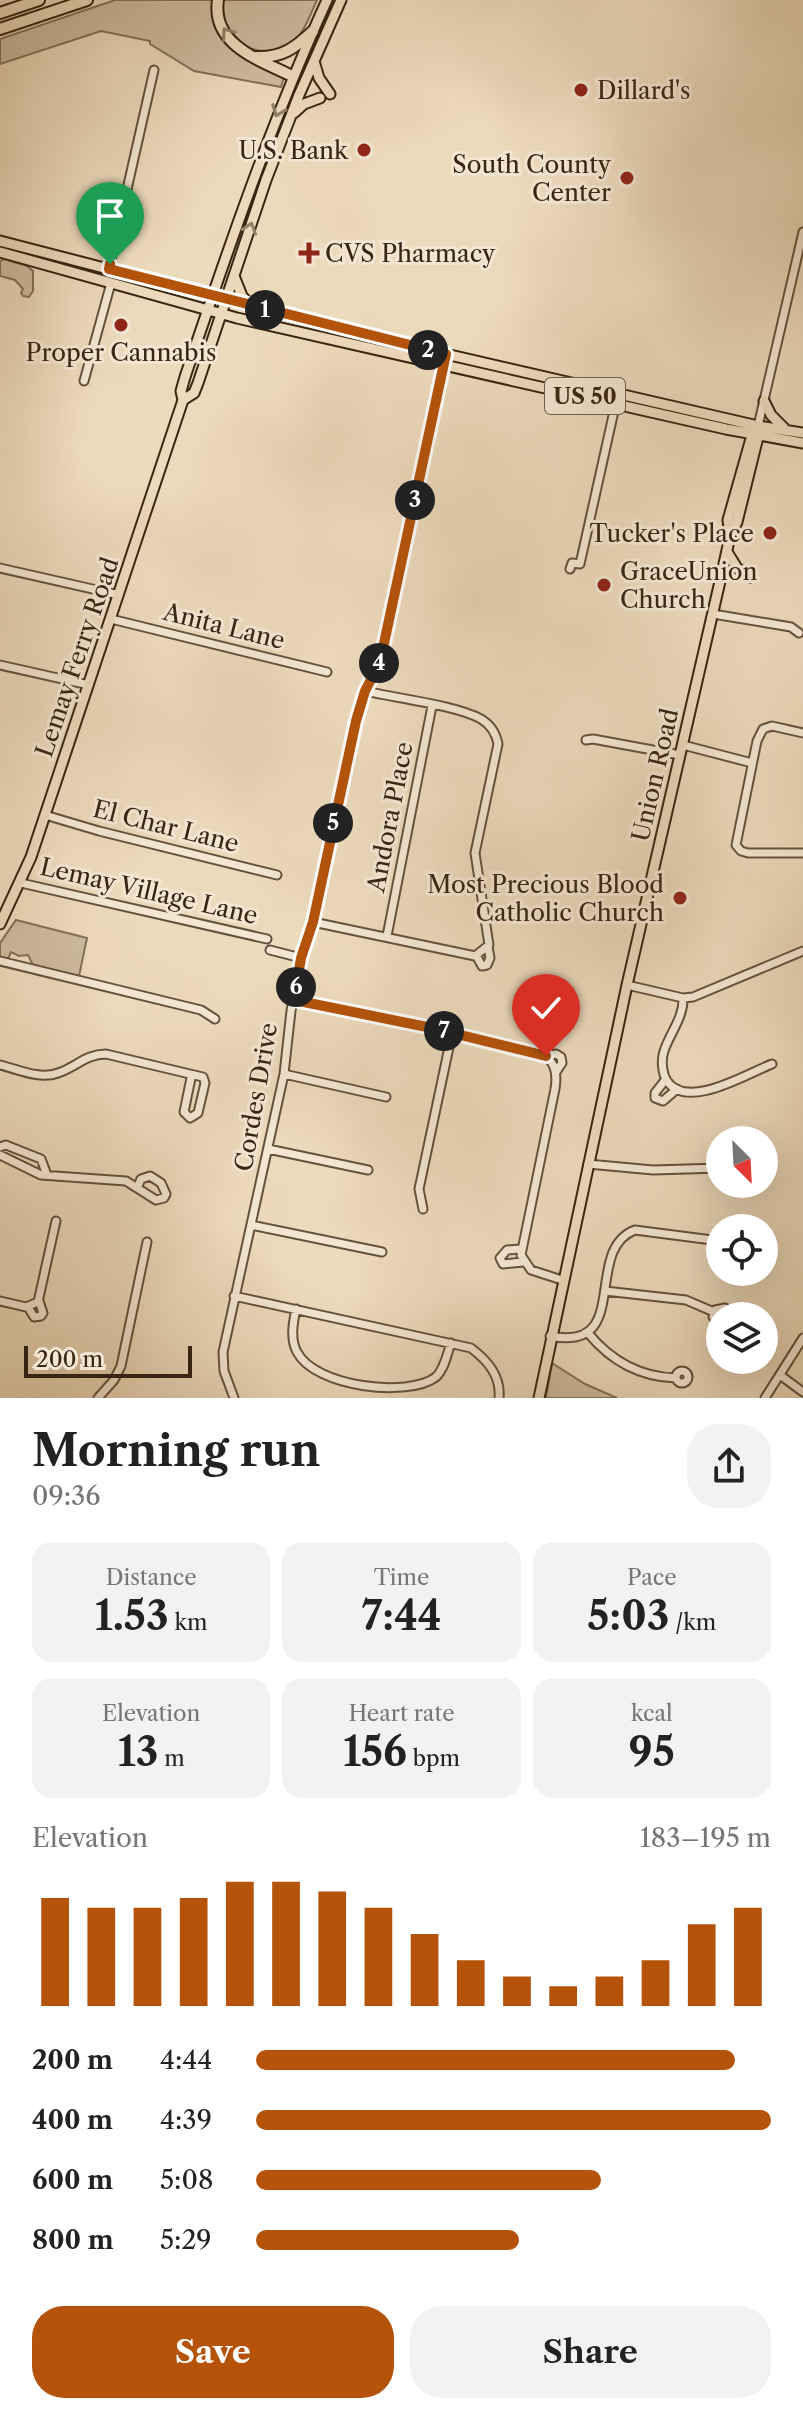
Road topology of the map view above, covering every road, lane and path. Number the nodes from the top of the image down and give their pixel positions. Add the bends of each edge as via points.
1 (39, 0) edge
2 (87, 0) edge
3 (218, 0) edge
4 (327, 0) edge
5 (341, 0) edge
6 (0, 13) edge
7 (0, 29) edge
8 (313, 31) junction
9 (254, 57) junction
10 (314, 61) junction
11 (154, 70) dead end
12 (292, 76) junction
13 (291, 115) junction
14 (803, 232) edge
15 (0, 241) edge
16 (0, 252) edge
17 (109, 269) junction
18 (219, 276) junction
19 (234, 276) junction
20 (111, 283) junction
21 (195, 292) junction
22 (212, 297) junction
23 (225, 300) junction
24 (184, 304) junction
25 (252, 307) junction
26 (207, 310) junction
27 (221, 314) junction
28 (237, 318) junction
29 (201, 330) junction
30 (214, 335) junction
31 (445, 359) junction
32 (84, 381) dead end
33 (617, 399) junction
34 (183, 400) junction
35 (764, 401) junction
36 (726, 429) junction
37 (786, 430) junction
38 (756, 432) junction
39 (803, 433) edge
40 (779, 440) junction
41 (803, 443) edge
42 (750, 457) junction
43 (727, 552) junction
44 (0, 568) edge
45 (570, 569) dead end
46 (750, 577) dead end
47 (119, 595) junction
48 (713, 614) junction
49 (111, 619) junction
50 (799, 633) dead end
51 (0, 665) edge
52 (327, 672) dead end
53 (89, 685) junction
54 (365, 691) junction
55 (432, 706) junction
56 (803, 733) edge
57 (586, 740) dead end
58 (682, 750) junction
59 (752, 763) junction
60 (45, 815) junction
61 (803, 853) edge
62 (277, 875) dead end
63 (21, 883) junction
64 (0, 922) edge
65 (313, 922) junction
66 (387, 936) junction
67 (267, 939) dead end
68 (270, 950) dead end
69 (803, 951) edge
70 (301, 958) junction
71 (0, 961) edge
72 (627, 985) junction
73 (683, 998) junction
74 (294, 1000) junction
75 (215, 1019) dead end
76 (452, 1033) junction
77 (772, 1064) dead end
78 (0, 1065) edge
79 (284, 1074) junction
80 (194, 1075) junction
81 (666, 1079) junction
82 (677, 1089) junction
83 (386, 1097) dead end
84 (0, 1147) edge
85 (268, 1149) junction
86 (0, 1155) edge
87 (588, 1164) junction
88 (706, 1168) edge
89 (368, 1170) dead end
90 (47, 1175) junction
91 (138, 1186) dead end
92 (423, 1209) dead end
93 (56, 1221) dead end
94 (251, 1225) junction
95 (706, 1239) edge
96 (147, 1242) dead end
97 (520, 1249) junction
98 (382, 1252) dead end
99 (523, 1262) junction
100 (562, 1280) junction
101 (605, 1291) junction
102 (234, 1296) junction
103 (0, 1301) edge
104 (39, 1301) junction
105 (28, 1307) junction
106 (296, 1309) junction
107 (706, 1309) edge
108 (588, 1333) junction
109 (550, 1336) junction
110 (803, 1338) edge
111 (451, 1343) junction
112 (780, 1375) junction
113 (676, 1378) dead end
114 (803, 1392) edge
115 (98, 1398) edge
116 (234, 1398) edge
117 (499, 1398) edge
118 (539, 1398) edge
119 (765, 1398) edge

1 - 6 highway
2 - 7 highway
9 -> 3 highway via 229,39 220,25
4 - 8 main road, Lemay Ferry Road
5 - 10 main road, Lemay Ferry Road
8 - 9 highway via 287,52
8 - 12 main road, Lemay Ferry Road
9 - 12 highway
10 - 13 main road, Lemay Ferry Road
10 - 13 main road via 325,96
11 - 17 street
12 -> 18 main road, Lemay Ferry Road
19 -> 13 main road, Lemay Ferry Road
14 - 35 street, Union Road
15 - 17 main road, US 50
16 - 20 main road, US 50
17 - 21 main road, US 50
18 - 21 main road
18 - 22 main road, Lemay Ferry Road
19 - 23 main road, Lemay Ferry Road
19 - 25 main road
20 - 24 main road, US 50
20 - 32 street
21 - 22 main road, US 50
22 - 23 main road, US 50
22 - 26 main road, Lemay Ferry Road
23 - 25 main road, US 50
23 - 27 main road, Lemay Ferry Road
24 - 26 main road, US 50
24 - 29 main road
25 - 31 main road, US 50
26 - 27 main road, US 50
26 - 29 main road, Lemay Ferry Road
27 - 28 main road, US 50
27 - 30 main road, Lemay Ferry Road
28 - 30 main road
28 - 31 main road, US 50
29 - 34 main road, Lemay Ferry Road via 181,391
30 - 34 main road, Lemay Ferry Road via 194,393
31 - 33 main road, US 50
31 - 54 street, Cordes Drive via 380,662
33 - 36 main road, US 50
33 - 38 main road, US 50
33 - 45 street via 580,564 572,563
34 - 47 main road, Lemay Ferry Road
35 - 37 main road
35 - 38 street, Union Road
36 - 38 main road, US 50
36 - 42 main road
37 - 38 main road, US 50
37 - 39 main road, US 50
38 - 40 main road, US 50
38 - 42 main road, Union Road
40 - 41 main road, US 50
40 - 42 main road
42 - 43 main road, Union Road
43 - 46 main road
43 - 48 main road, Union Road
44 - 47 street
47 - 49 main road, Lemay Ferry Road
48 - 50 street via 791,627
48 - 58 main road, Union Road
49 - 52 street, Anita Lane
49 - 53 main road, Lemay Ferry Road
51 - 53 street
53 - 60 main road, Lemay Ferry Road
54 - 55 street
54 - 65 street, Cordes Drive
55 - 66 street, Andora Place
55 - 66 street via 482,720 498,744 475,853 482,951
56 - 59 street via 763,729
57 - 58 street
58 - 59 street
58 - 72 main road, Union Road
59 - 61 street via 736,845 748,853
60 - 62 street, El Char Lane
60 - 63 main road, Lemay Ferry Road
63 - 64 main road, Lemay Ferry Road
63 - 67 street, Lemay Village Lane
65 - 66 street
65 - 70 street, Cordes Drive
68 - 70 street
69 - 73 street
70 - 74 street, Cordes Drive
71 - 75 street via 201,1010
72 - 73 street
72 - 87 main road, Union Road
73 - 81 street via 662,1055
74 - 76 street
74 - 79 street, Cordes Drive
76 - 92 street via 419,1189
76 - 97 street via 546,1056 554,1064 555,1089
77 - 82 street via 703,1092
78 - 80 street via 53,1075 85,1058 106,1054
79 - 83 street
79 - 85 street, Cordes Drive
80 - 80 street via 205,1083 198,1113 190,1118 184,1112
81 - 82 street
81 - 82 street via 655,1098 663,1101
84 - 90 street via 41,1159
85 - 89 street
85 - 94 street, Cordes Drive
86 - 90 street
87 - 88 street
87 - 100 main road, Union Road
90 - 91 street via 115,1178
93 - 104 street
94 - 98 street
94 - 102 street, Cordes Drive
95 - 101 street via 627,1233 614,1246
96 - 115 street via 121,1366
97 - 99 street
97 - 99 street via 507,1250 500,1258 509,1266
99 - 100 street via 537,1274
100 - 109 main road, Union Road
101 - 107 street via 686,1300
101 - 108 street via 597,1323
102 - 106 street
102 - 116 street, Cordes Drive via 222,1362
103 - 105 street
104 - 105 street
104 - 105 street via 41,1316 34,1317
106 - 111 street
106 - 111 street via 295,1346 311,1371 383,1392 411,1392 436,1378
108 - 109 street via 573,1339
108 - 113 street via 621,1364
109 - 118 main road, Union Road
110 - 112 street
111 - 117 street via 483,1357 498,1380
112 - 114 street
112 - 119 street

